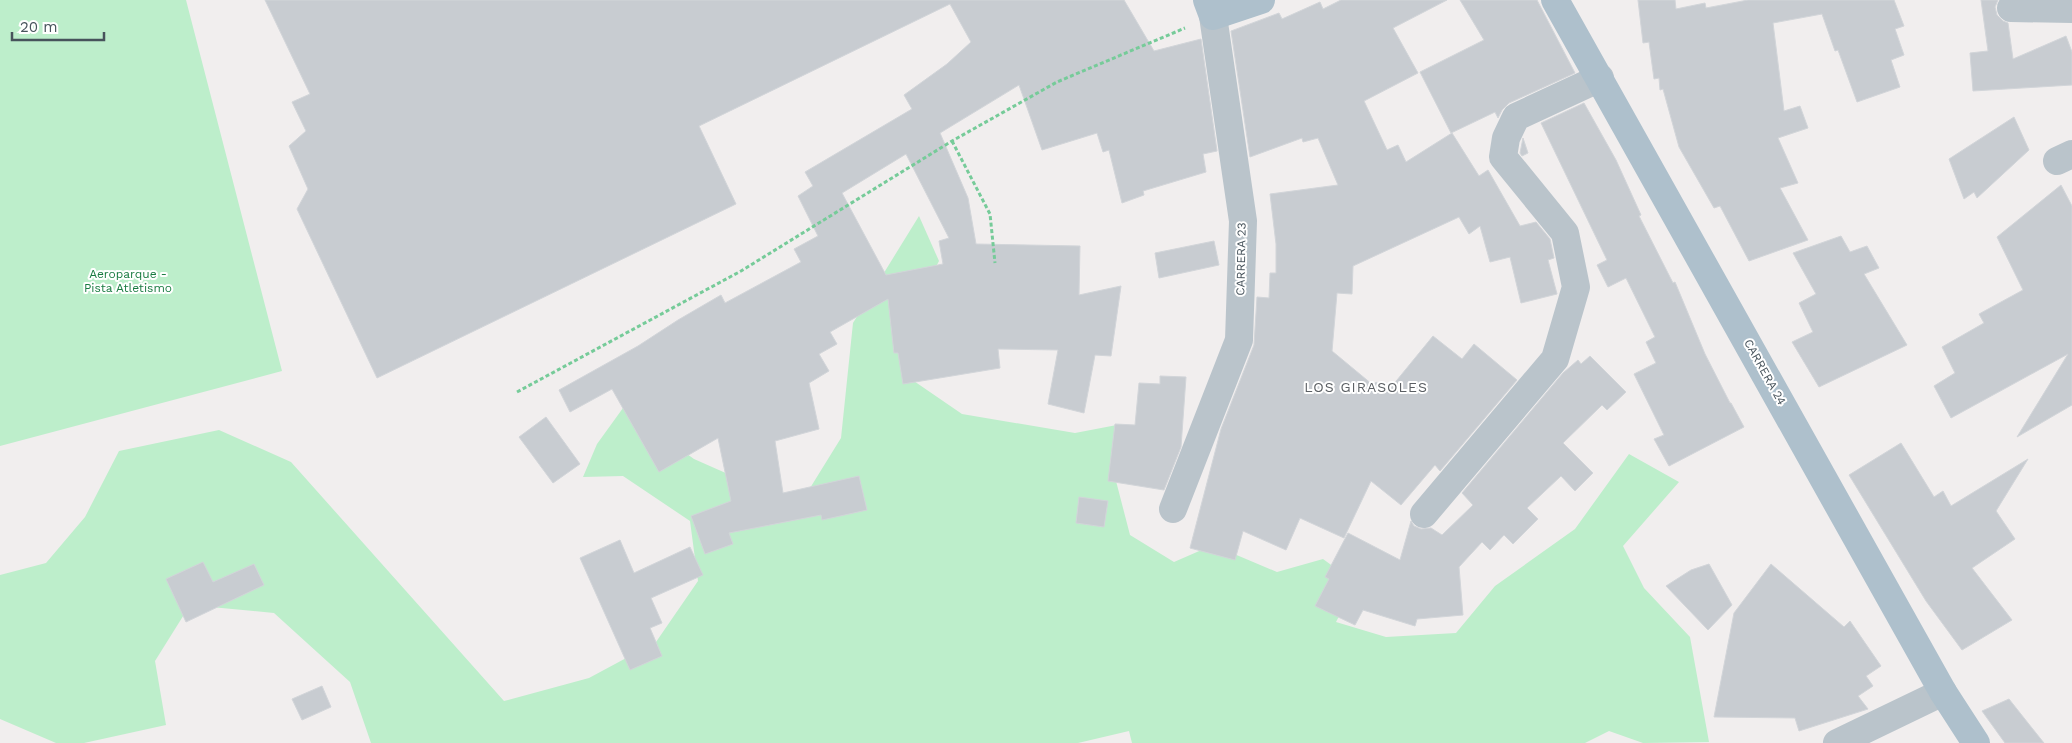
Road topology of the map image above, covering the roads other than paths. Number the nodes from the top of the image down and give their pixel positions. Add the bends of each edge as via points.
1 (1261, 0) edge
2 (1555, 0) edge
3 (1210, 8) edge
4 (2011, 8) dead end
5 (2072, 9) edge
6 (1600, 78) junction
7 (1173, 509) dead end
8 (1424, 514) dead end
9 (1943, 692) junction
10 (1837, 743) edge
11 (1976, 743) edge

1 - 3 main road
2 - 6 main road, CARRERA 24
3 - 7 street, CARRERA 23 via 1243,221 1239,340
4 - 5 street
6 - 8 street via 1516,117 1506,138 1503,157 1565,233 1576,287 1555,359
6 - 9 main road, CARRERA 24
9 - 10 street
9 - 11 main road, CARRERA 24

